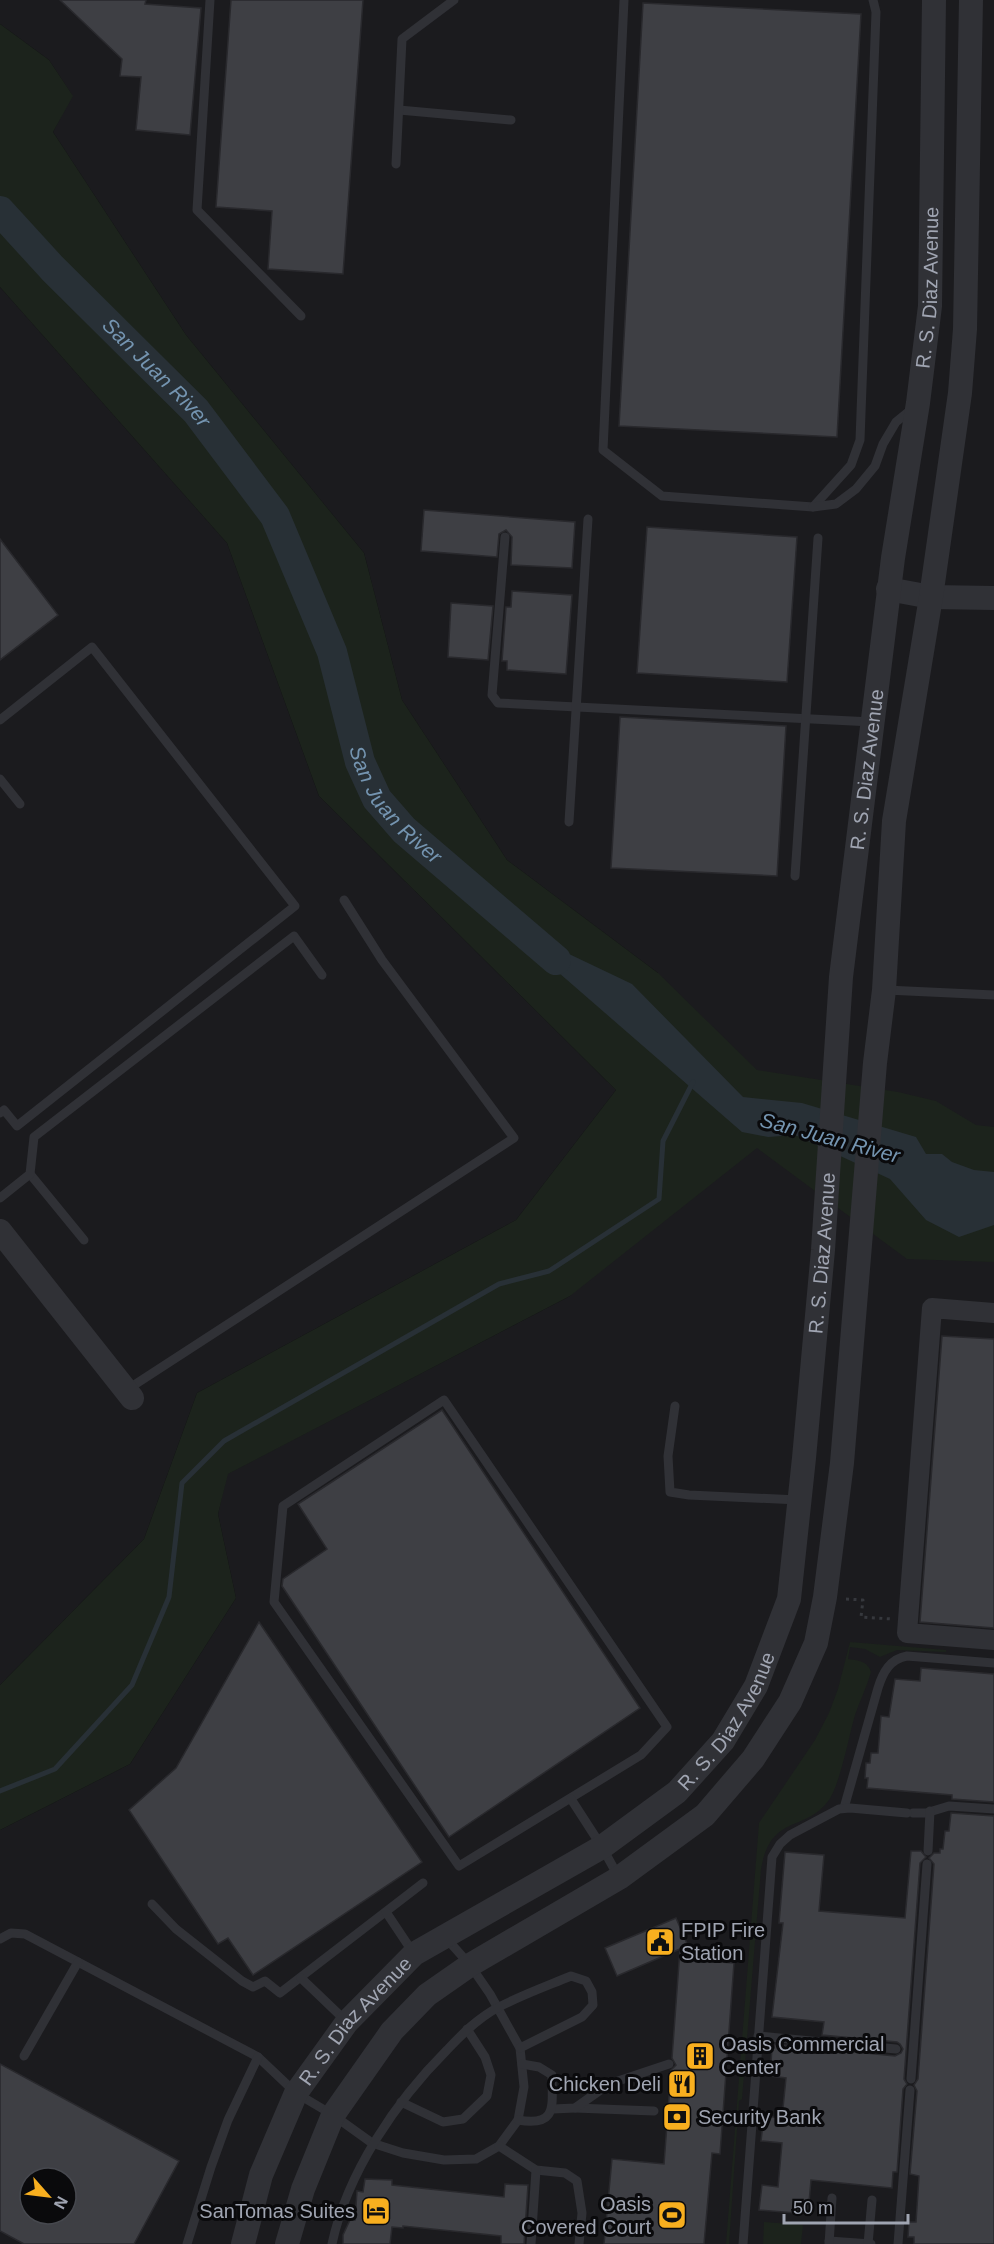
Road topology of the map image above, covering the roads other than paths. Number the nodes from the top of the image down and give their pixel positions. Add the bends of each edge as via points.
1 (210, 0) edge
2 (453, 0) edge
3 (624, 0) edge
4 (873, 0) edge
5 (934, 0) edge
6 (971, 0) edge
7 (399, 110) junction
8 (512, 120) dead end
9 (396, 164) dead end
10 (301, 316) dead end
11 (918, 404) junction
12 (813, 507) junction
13 (588, 519) dead end
14 (506, 537) dead end
15 (818, 538) dead end
16 (888, 589) junction
17 (931, 597) junction
18 (994, 598) edge
19 (576, 707) junction
20 (805, 719) junction
21 (0, 720) edge
22 (872, 722) junction
23 (0, 779) edge
24 (20, 804) dead end
25 (569, 822) dead end
26 (795, 876) dead end
27 (344, 900) dead end
28 (322, 975) dead end
29 (884, 990) junction
30 (994, 995) edge
31 (1, 1108) edge
32 (30, 1174) junction
33 (0, 1198) edge
34 (0, 1231) edge
35 (84, 1240) dead end
36 (994, 1313) edge
37 (129, 1394) joint
38 (675, 1406) dead end
39 (804, 1458) junction
40 (842, 1463) junction
41 (800, 1500) junction
42 (994, 1640) edge
43 (994, 1663) edge
44 (756, 1686) junction
45 (790, 1702) junction
46 (571, 1799) junction
47 (844, 1808) junction
48 (994, 1809) edge
49 (930, 1811) junction
50 (602, 1847) junction
51 (928, 1851) dead end
52 (927, 1864) dead end
53 (619, 1878) junction
54 (423, 1883) dead end
55 (152, 1905) dead end
56 (386, 1912) junction
57 (445, 1936) junction
58 (0, 1939) edge
59 (414, 1954) junction
60 (78, 1962) junction
61 (470, 1965) junction
62 (302, 1978) junction
63 (498, 2007) junction
64 (347, 2022) junction
65 (467, 2030) junction
66 (758, 2036) junction
67 (520, 2048) junction
68 (905, 2050) junction
69 (24, 2056) dead end
70 (258, 2057) junction
71 (522, 2064) junction
72 (669, 2064) dead end
73 (911, 2079) dead end
74 (910, 2090) dead end
75 (296, 2093) junction
76 (401, 2102) junction
77 (575, 2108) junction
78 (552, 2109) junction
79 (654, 2111) dead end
80 (333, 2115) junction
81 (518, 2120) junction
82 (372, 2143) junction
83 (499, 2146) junction
84 (536, 2170) junction
85 (832, 2198) dead end
86 (872, 2200) dead end
87 (829, 2242) edge
88 (188, 2244) edge
89 (243, 2244) edge
90 (287, 2244) edge
91 (332, 2244) edge
92 (531, 2244) edge
93 (579, 2244) edge
94 (743, 2244) edge
95 (869, 2244) edge
96 (898, 2244) edge

1 - 10 lane via 197,210
2 - 7 lane via 402,39
3 - 12 lane via 603,450 662,496
4 - 12 lane via 876,12 860,440 851,465
5 - 11 street, R. S. Diaz Avenue via 932,267
6 - 17 street, R. S. Diaz Avenue via 965,329 960,393
7 - 8 lane
7 - 9 lane
11 - 12 lane via 896,422 875,466 856,489 836,504
11 - 16 street, R. S. Diaz Avenue
13 - 19 lane
14 - 19 lane via 492,695 498,703
15 - 20 lane
16 - 17 street
16 - 22 street, R. S. Diaz Avenue
17 - 18 street
17 - 29 street, R. S. Diaz Avenue via 894,821
19 - 20 lane
19 - 25 lane
20 - 22 lane
20 - 26 lane
21 - 31 lane via 92,647 295,906 17,1126
22 - 39 street, R. S. Diaz Avenue via 841,977
23 - 24 lane
27 - 37 lane via 382,960 514,1138
28 - 32 lane via 294,936 34,1137
29 - 30 lane
29 - 40 street, R. S. Diaz Avenue
32 - 33 lane
32 - 35 lane
34 - 37 street
36 - 42 street via 932,1308 907,1633
38 - 41 lane via 669,1456 670,1492
39 - 40 street
39 - 41 street, R. S. Diaz Avenue
40 - 45 street, R. S. Diaz Avenue via 816,1643
41 - 44 street, R. S. Diaz Avenue via 789,1599
43 - 47 lane via 907,1656 894,1660 878,1688
44 - 45 street
44 - 50 street, R. S. Diaz Avenue via 723,1741 677,1792
45 - 53 street, R. S. Diaz Avenue via 753,1759 705,1815
46 - 46 lane via 642,1755 667,1726 444,1400 283,1506 273,1602 459,1866
46 - 50 lane
47 - 49 lane
47 - 66 lane via 790,1836 772,1857
48 - 49 lane via 949,1806
49 - 51 lane
50 - 53 lane
50 - 57 street, R. S. Diaz Avenue
52 - 68 lane
53 - 61 street, R. S. Diaz Avenue
54 - 56 lane
55 - 62 lane via 176,1929 253,1987 265,1981 280,1994
56 - 59 lane
56 - 62 lane
57 - 59 street, R. S. Diaz Avenue
57 - 61 lane
58 - 60 lane via 11,1933 25,1934
59 - 64 street, R. S. Diaz Avenue
60 - 69 lane
60 - 70 lane
61 - 63 lane
61 - 80 street, R. S. Diaz Avenue via 427,1995 392,2031
62 - 64 lane
63 - 65 lane
63 - 67 lane
63 - 67 lane via 571,1976 586,1982 592,1992 593,2005 582,2017
64 - 75 street, R. S. Diaz Avenue
65 - 76 lane
65 - 76 lane via 492,2075 487,2096 463,2119 443,2122
66 - 68 lane
66 - 94 lane
67 - 71 lane
68 - 73 lane
70 - 75 lane
70 - 88 lane via 228,2120
71 - 78 lane via 539,2067 552,2075
71 - 81 lane via 524,2087
72 - 77 lane via 609,2084
74 - 96 lane
75 - 80 lane
75 - 89 street, R. S. Diaz Avenue via 261,2175
76 - 82 lane
77 - 78 lane
77 - 79 lane
78 - 81 lane via 546,2119 535,2123
80 - 82 lane
80 - 90 street, R. S. Diaz Avenue via 303,2188
81 - 83 lane
82 - 83 lane via 444,2160 476,2159
82 - 91 lane via 337,2222
83 - 84 lane
84 - 92 lane
84 - 93 lane via 565,2173 578,2181 582,2213
85 - 87 lane
86 - 95 lane
87 - 95 lane

